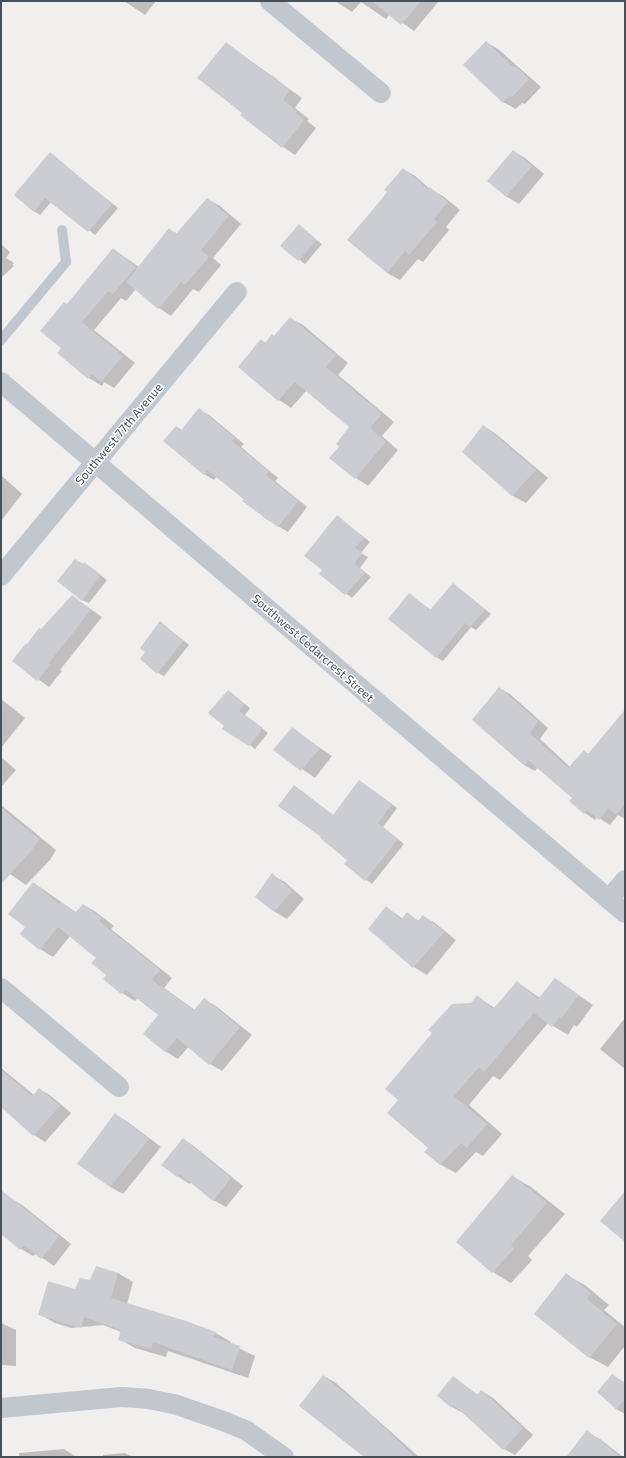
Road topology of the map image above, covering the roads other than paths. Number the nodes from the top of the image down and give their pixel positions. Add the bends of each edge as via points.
1 (270, 1) edge
2 (381, 93) dead end
3 (62, 230) dead end
4 (237, 292) dead end
5 (1, 340) edge
6 (1, 382) edge
7 (96, 462) junction
8 (1, 576) edge
9 (625, 880) edge
10 (609, 899) junction
11 (625, 913) edge
12 (1, 988) edge
13 (119, 1087) dead end
14 (1, 1408) edge
15 (284, 1457) edge

1 - 2 street
3 - 5 lane via 66,262
4 - 7 street, Southwest 77th Avenue
6 - 7 street, Southwest Cedarcrest Street
7 - 8 street, Southwest 77th Avenue
7 - 10 street, Southwest Cedarcrest Street
9 - 10 street
10 - 11 street, Southwest Cedarcrest Street
12 - 13 street
14 - 15 street via 122,1397 148,1399 174,1404 226,1422 247,1431

